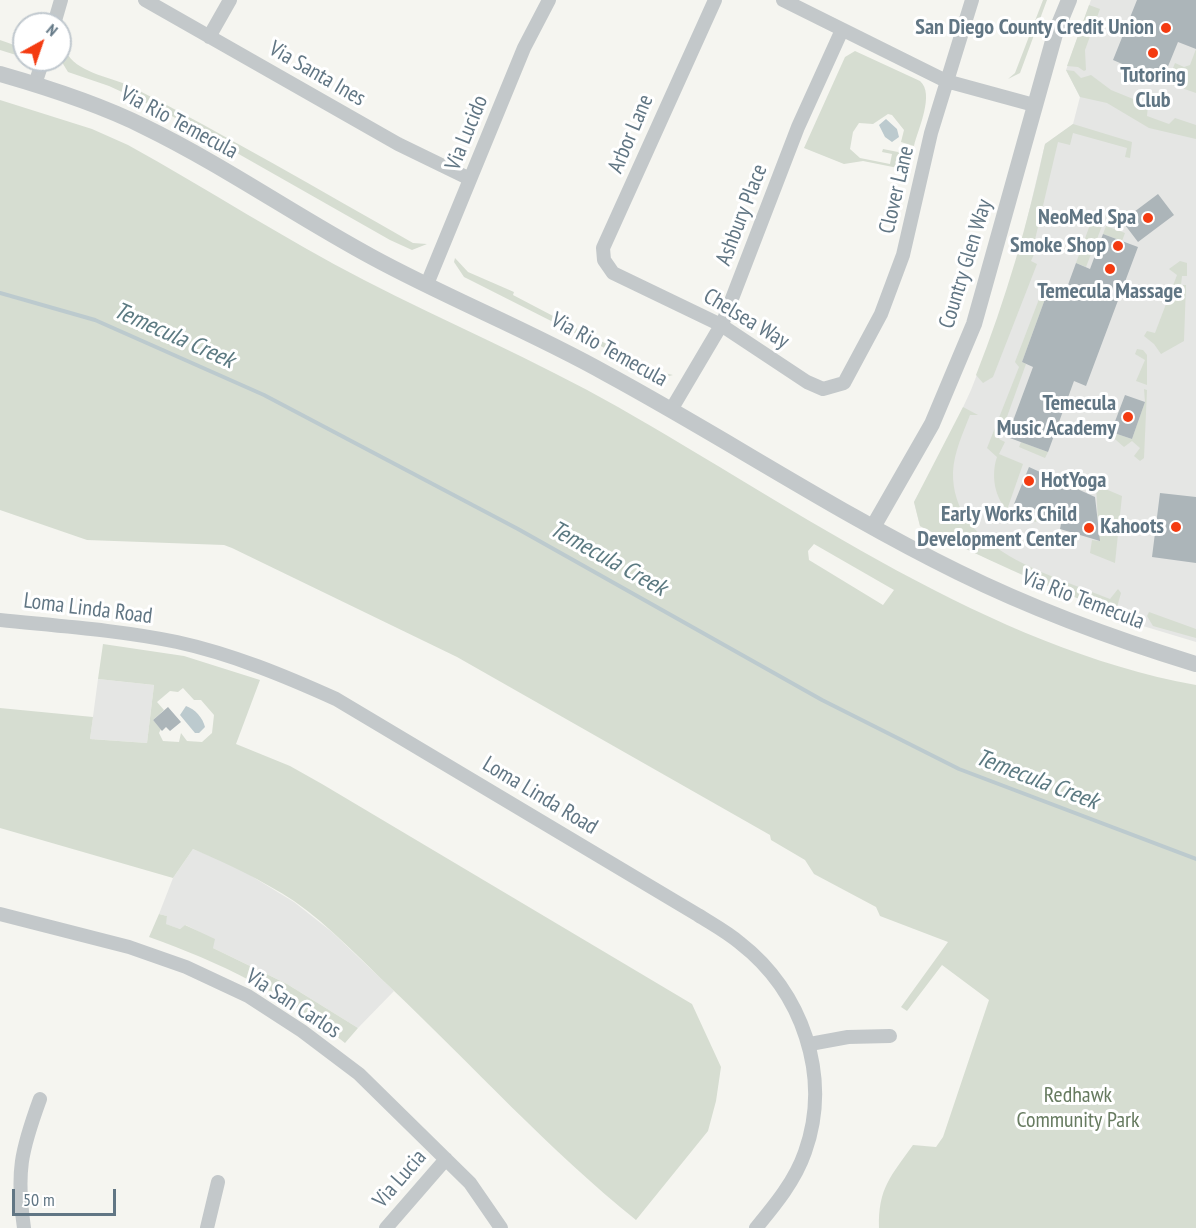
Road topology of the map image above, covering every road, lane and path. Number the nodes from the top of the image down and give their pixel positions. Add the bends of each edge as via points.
1 (145, 0) edge
2 (230, 0) edge
3 (549, 0) edge
4 (715, 0) edge
5 (783, 0) edge
6 (972, 0) edge
7 (1069, 0) edge
8 (842, 30) junction
9 (208, 37) junction
10 (39, 72) edge
11 (0, 74) edge
12 (946, 81) junction
13 (35, 84) junction
14 (1034, 105) junction
15 (470, 179) junction
16 (625, 279) joint
17 (428, 284) junction
18 (721, 325) junction
19 (844, 383) joint
20 (671, 410) junction
21 (873, 527) junction
22 (0, 620) edge
23 (1196, 664) edge
24 (0, 914) edge
25 (890, 1036) dead end
26 (810, 1044) junction
27 (40, 1099) dead end
28 (446, 1159) junction
29 (218, 1182) dead end
30 (24, 1228) edge
31 (207, 1228) edge
32 (386, 1228) edge
33 (501, 1228) edge
34 (756, 1228) edge

1 - 9 street, Via Santa Ines
2 - 9 street
3 - 15 street, Via Lucido via 524,48
4 - 16 street, Arbor Lane via 603,248 604,260
5 - 8 street
6 - 12 street, Clover Lane
7 - 14 street, Country Glen Way
8 - 12 street
8 - 18 street, Ashbury Place via 798,127
9 - 15 street, Via Santa Ines via 398,144
10 - 13 street
11 - 13 street, Via Rio Temecula
12 - 14 street
12 - 19 street, Clover Lane via 893,287
13 - 17 street, Via Rio Temecula via 146,127 373,258
14 - 21 street, Country Glen Way via 974,324 932,424
15 - 17 street, Via Lucido
16 - 18 street, Chelsea Way
17 - 20 street, Via Rio Temecula via 542,338
18 - 19 street, Chelsea Way via 807,382 823,389
18 - 20 street, Ashbury Place
20 - 21 street, Via Rio Temecula
21 - 23 street, Via Rio Temecula via 958,572 1059,618
22 - 26 street, Loma Linda Road via 178,642 246,662 336,699 741,943 768,969 792,1002
24 - 28 street, Via San Carlos via 129,947 186,967 248,996 359,1074
25 - 26 street via 848,1037
26 - 34 street, Loma Linda Road via 815,1087 805,1151 794,1177
27 - 30 street via 23,1144 20,1197
28 - 32 street, Via Lucia
28 - 33 street, Via San Carlos via 470,1183
29 - 31 street

